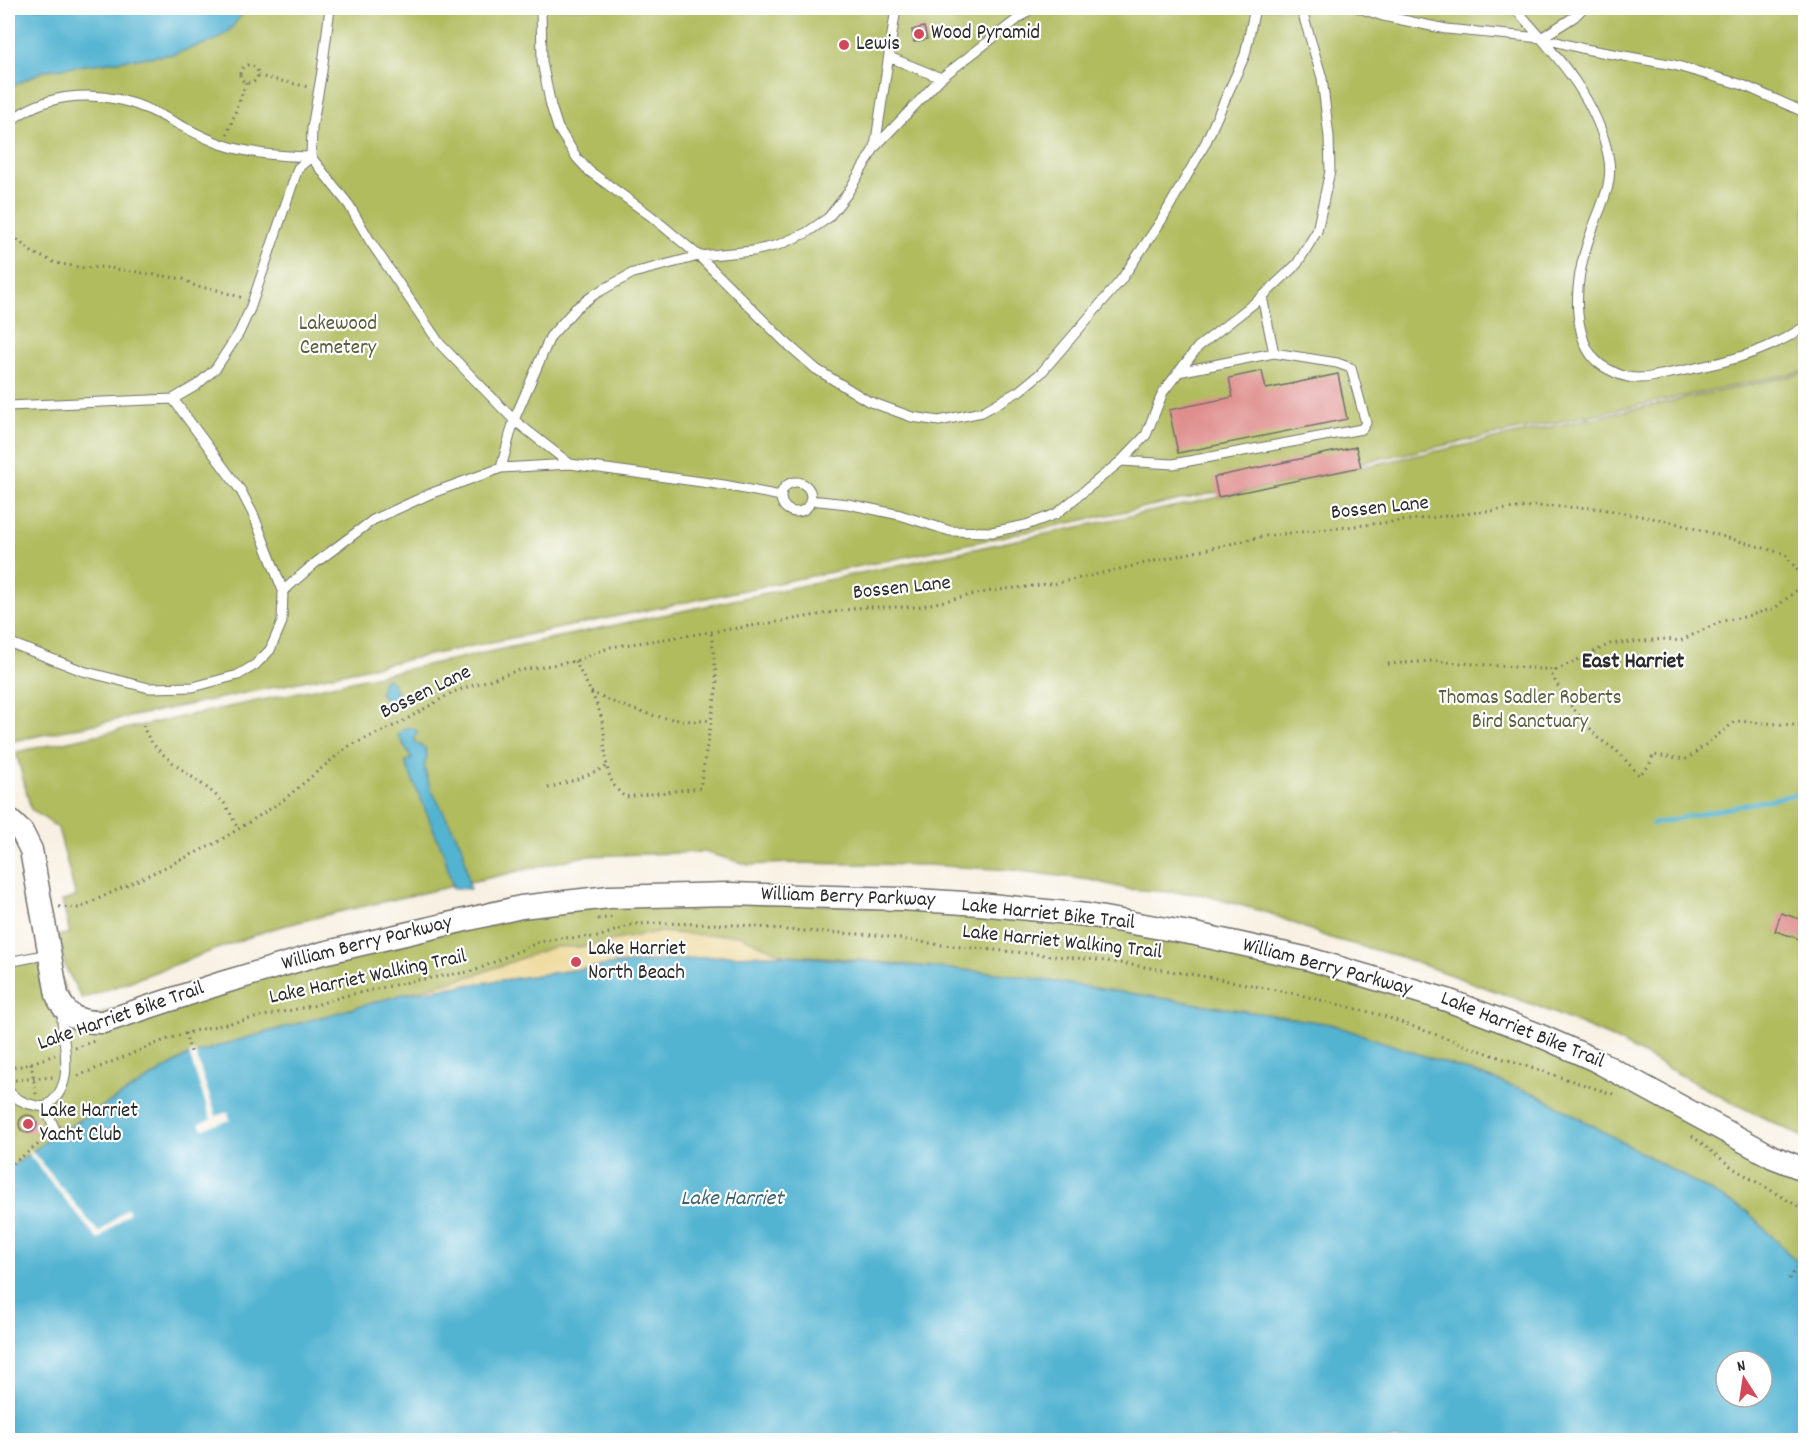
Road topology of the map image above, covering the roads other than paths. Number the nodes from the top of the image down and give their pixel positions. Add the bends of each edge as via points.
1 (330, 8) edge
2 (542, 8) edge
3 (896, 8) edge
4 (1032, 8) edge
5 (1255, 8) edge
6 (1301, 8) edge
7 (1359, 8) edge
8 (1515, 8) edge
9 (1583, 8) edge
10 (1541, 38) junction
11 (889, 57) junction
12 (941, 78) junction
13 (1806, 113) edge
14 (8, 123) edge
15 (875, 147) junction
16 (311, 157) junction
17 (699, 256) junction
18 (1262, 297) junction
19 (1806, 326) edge
20 (1274, 353) junction
21 (1178, 372) junction
22 (173, 399) junction
23 (8, 406) edge
24 (514, 420) junction
25 (1121, 461) junction
26 (570, 464) junction
27 (501, 468) junction
28 (781, 496) junction
29 (810, 500) junction
30 (283, 591) junction
31 (8, 642) edge
32 (8, 819) edge
33 (50, 954) junction
34 (8, 962) edge
35 (66, 1012) junction
36 (8, 1091) edge
37 (45, 1107) junction
38 (58, 1136) dead end
39 (1806, 1170) edge

1 - 16 lane
2 - 17 lane via 546,86 566,142 589,171
3 - 11 lane
4 - 12 lane
5 - 17 lane via 1245,55 1205,144 1161,221 1121,280 1041,373 982,412 939,421 912,417 868,401 816,369
6 - 18 lane via 1322,78 1330,171 1317,231 1297,264
7 - 10 lane via 1446,29
8 - 10 lane
9 - 10 lane
10 - 13 lane via 1674,65 1743,85
10 - 19 lane via 1586,96 1601,127 1609,158 1609,189 1576,288 1578,321 1584,345 1593,359 1613,373 1639,380 1732,361 1783,341
11 - 12 lane
11 - 15 lane
12 - 15 lane
14 - 16 lane via 21,112 87,94 119,99 150,110 223,145 266,155
15 - 17 lane via 828,218 806,233 778,245
16 - 22 lane via 298,168 239,333 216,368
16 - 24 lane via 349,205 440,344
17 - 24 lane via 633,273 576,308 550,337
18 - 20 lane
18 - 21 lane via 1198,347
20 - 21 lane
20 - 25 lane via 1351,368 1366,423 1362,429 1173,464
21 - 25 lane via 1162,392 1146,435
22 - 23 lane
22 - 30 lane via 241,491
24 - 26 lane
24 - 27 lane
25 - 29 lane via 1056,514 992,532 950,531 900,515
26 - 27 lane
26 - 28 lane
27 - 30 lane via 373,520
28 - 29 lane via 783,505 796,512
28 - 29 lane via 793,482 809,491
30 - 31 lane via 282,622 270,650 238,675 193,687 148,687 83,671
32 - 33 street via 22,832 31,850
33 - 34 lane
33 - 35 street via 57,995
35 - 37 lane via 62,1020 66,1078 61,1092
35 - 39 street, William Berry Parkway via 88,1023 103,1022 323,953 521,907 609,897 730,894 980,904 1087,915 1195,934 1309,959 1447,1000 1595,1060 1773,1157
36 - 37 lane via 28,1105
37 - 38 lane

